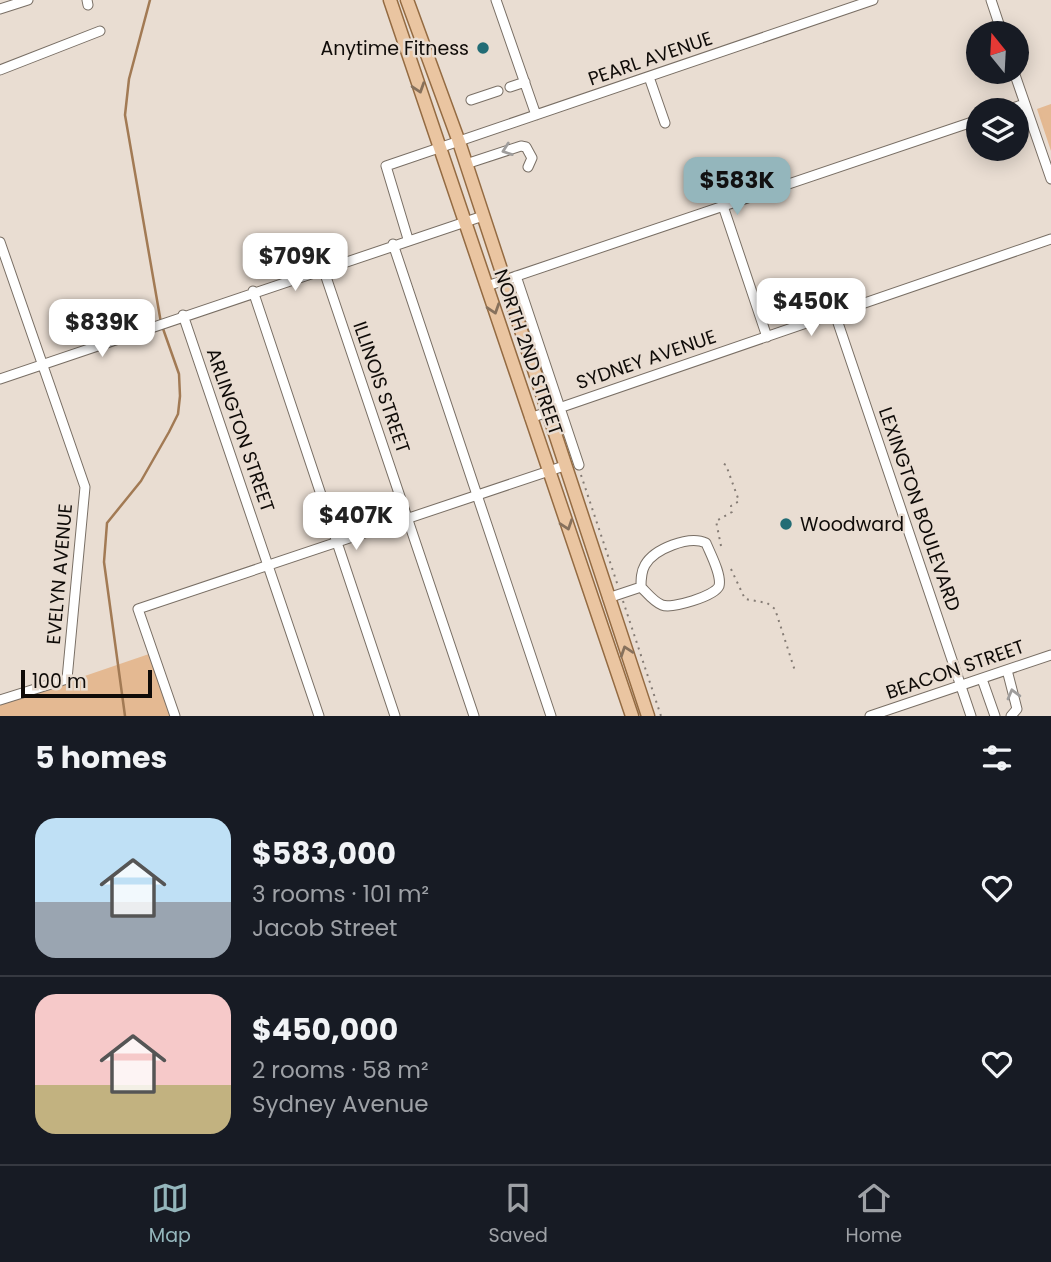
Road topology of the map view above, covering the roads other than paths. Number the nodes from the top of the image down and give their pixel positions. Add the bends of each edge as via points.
1 (28, 0) edge
2 (390, 0) edge
3 (407, 0) edge
4 (496, 0) edge
5 (873, 0) edge
6 (991, 0) edge
7 (0, 9) edge
8 (998, 21) edge
9 (100, 31) dead end
10 (0, 70) edge
11 (649, 76) junction
12 (525, 82) junction
13 (510, 87) dead end
14 (498, 91) dead end
15 (471, 100) dead end
16 (536, 115) junction
17 (1029, 118) edge
18 (665, 123) dead end
19 (966, 124) edge
20 (459, 142) junction
21 (439, 148) junction
22 (466, 164) junction
23 (528, 167) dead end
24 (1051, 179) edge
25 (723, 206) junction
26 (482, 216) junction
27 (464, 222) junction
28 (408, 239) junction
29 (1051, 239) edge
30 (0, 242) edge
31 (393, 244) junction
32 (323, 268) junction
33 (510, 278) junction
34 (487, 286) junction
35 (253, 291) junction
36 (835, 314) junction
37 (183, 315) junction
38 (767, 337) junction
39 (41, 365) junction
40 (0, 379) edge
41 (560, 407) junction
42 (546, 412) junction
43 (530, 418) junction
44 (564, 466) junction
45 (579, 468) road end
46 (549, 471) junction
47 (477, 496) junction
48 (408, 519) junction
49 (337, 542) junction
50 (269, 565) junction
51 (641, 587) junction
52 (615, 596) junction
53 (1051, 655) edge
54 (1007, 670) junction
55 (982, 678) junction
56 (961, 685) junction
57 (0, 700) edge
58 (648, 714) edge
59 (176, 716) edge
60 (319, 716) edge
61 (395, 716) edge
62 (474, 716) edge
63 (551, 716) edge
64 (633, 716) edge
65 (870, 716) edge
66 (971, 716) edge
67 (995, 716) edge
68 (1011, 716) edge

1 - 7 street
2 -> 21 main road, NORTH 2ND STREET
3 - 20 main road, NORTH 2ND STREET
4 - 12 street
5 - 11 street, PEARL AVENUE
6 - 8 street
9 - 10 street
11 - 16 street, PEARL AVENUE
11 - 18 street
12 - 13 street
12 - 16 street
14 - 15 street
16 - 20 street, PEARL AVENUE
17 - 24 street
19 - 25 street
20 - 21 street, PEARL AVENUE
20 - 22 main road, NORTH 2ND STREET
21 - 27 main road, NORTH 2ND STREET
21 - 28 street, PEARL AVENUE via 386,166
23 -> 22 street via 532,158 521,146
22 - 26 main road, NORTH 2ND STREET
25 - 33 street
25 - 38 street
26 - 27 street
26 - 33 main road, NORTH 2ND STREET
27 - 28 street
27 - 34 main road, NORTH 2ND STREET
28 - 31 street
29 - 36 street, SYDNEY AVENUE
30 - 39 street
31 - 32 street
31 - 47 street
32 - 35 street
32 - 48 street, ILLINOIS STREET
33 - 34 street
33 - 41 street
33 - 42 main road, NORTH 2ND STREET
34 -> 43 main road, NORTH 2ND STREET
35 - 37 street
35 - 49 street
36 - 38 street, SYDNEY AVENUE
36 - 56 street, LEXINGTON BOULEVARD
37 - 39 street
37 - 50 street, ARLINGTON STREET
38 - 41 street, SYDNEY AVENUE
39 - 40 street
39 - 57 street, EVELYN AVENUE via 85,487 67,679
41 - 42 street, SYDNEY AVENUE
41 - 45 street
42 - 43 street, SYDNEY AVENUE
42 - 44 main road, NORTH 2ND STREET
43 - 46 main road, NORTH 2ND STREET
44 - 46 street
44 - 52 main road, NORTH 2ND STREET
46 - 47 street
46 -> 64 main road, NORTH 2ND STREET
47 - 48 street
47 - 63 street
48 - 49 street
48 - 62 street, ILLINOIS STREET
49 - 50 street
49 - 61 street
50 - 59 street via 138,609
50 - 60 street, ARLINGTON STREET
51 - 51 street via 662,605 675,606 714,593 718,579 706,543 689,541 654,554 641,572
51 - 52 street
58 -> 52 main road, NORTH 2ND STREET
53 - 54 street, BEACON STREET
54 - 55 street, BEACON STREET
68 -> 54 street via 1017,709
55 - 56 street, BEACON STREET
55 - 67 street
56 - 65 street, BEACON STREET
56 - 66 street, LEXINGTON BOULEVARD
58 - 64 street

